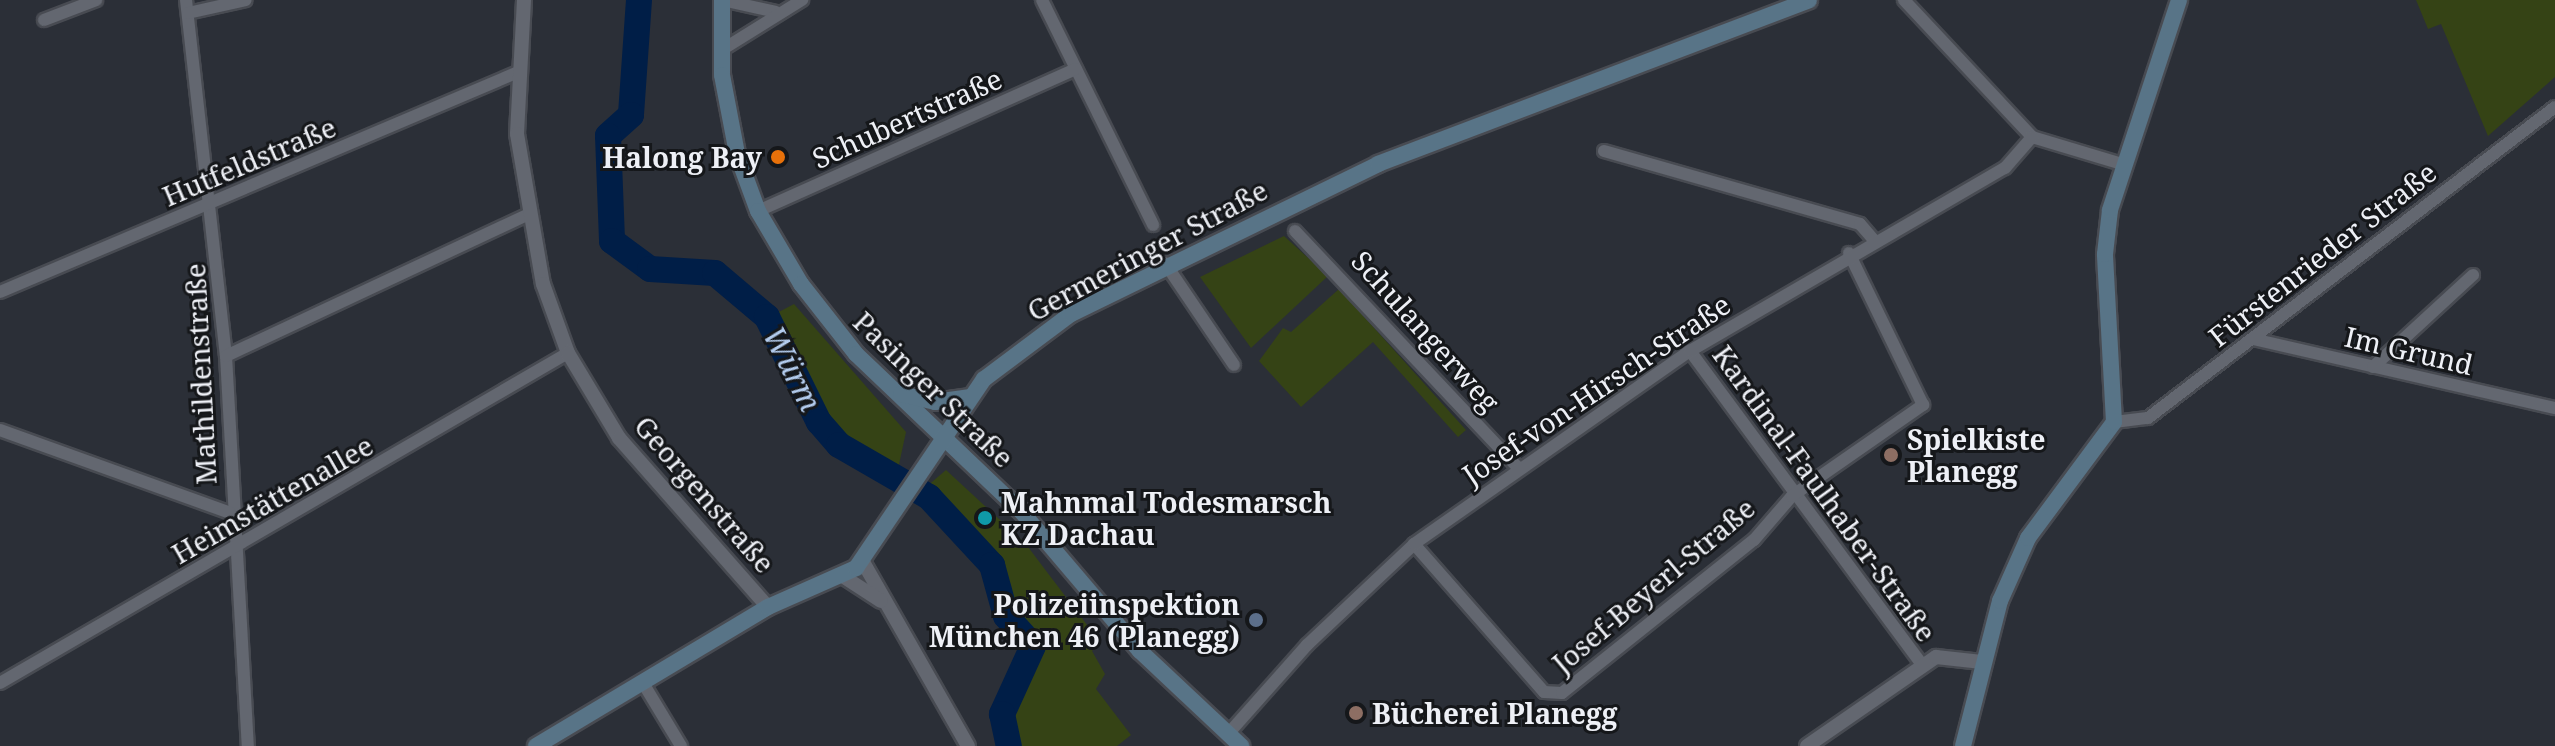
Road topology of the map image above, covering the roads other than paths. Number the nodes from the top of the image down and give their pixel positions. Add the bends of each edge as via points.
1 (96, 0) edge
2 (246, 0) edge
3 (524, 0) edge
4 (722, 0) edge
5 (802, 0) edge
6 (1042, 0) edge
7 (1809, 0) edge
8 (1904, 0) edge
9 (2179, 0) edge
10 (187, 6) edge
11 (776, 12) junction
12 (44, 20) dead end
13 (720, 51) junction
14 (1076, 69) junction
15 (516, 73) junction
16 (2555, 107) edge
17 (2032, 137) junction
18 (1604, 151) dead end
19 (2122, 164) junction
20 (213, 202) junction
21 (758, 211) junction
22 (527, 215) junction
23 (1153, 225) dead end
24 (1295, 231) dead end
25 (1873, 239) junction
26 (1849, 253) junction
27 (1165, 263) junction
28 (2473, 275) dead end
29 (0, 292) edge
30 (2253, 339) junction
31 (1690, 351) junction
32 (568, 353) junction
33 (226, 356) junction
34 (1234, 365) dead end
35 (2373, 367) junction
36 (896, 392) junction
37 (969, 397) junction
38 (2555, 408) edge
39 (2114, 422) junction
40 (0, 430) edge
41 (942, 435) junction
42 (1518, 468) junction
43 (1792, 496) junction
44 (231, 513) junction
45 (1414, 544) junction
46 (233, 550) junction
47 (863, 562) junction
48 (844, 577) junction
49 (881, 601) junction
50 (768, 607) junction
51 (1982, 662) junction
52 (1922, 665) junction
53 (0, 683) edge
54 (643, 683) junction
55 (1228, 734) junction
56 (248, 746) edge
57 (536, 746) edge
58 (681, 746) edge
59 (968, 746) edge
60 (1241, 746) edge
61 (1807, 746) edge
62 (1963, 746) edge

1 - 12 street
2 - 10 street
3 - 15 street, Georgenstraße
4 - 11 street
4 - 13 main road, Pasinger Straße
5 - 11 street
6 - 14 street
7 - 27 main road, Germeringer Straße via 1457,131
8 - 17 street
9 - 19 main road
10 - 20 street, Mathildenstraße
11 - 13 street
13 - 21 main road, Pasinger Straße via 737,154
14 - 21 street, Schubertstraße
14 - 23 street
15 - 20 street, Hutfeldstraße
15 - 22 street, Georgenstraße
16 - 30 street, Fürstenrieder Straße
17 - 19 street
17 - 25 street, Josef-von-Hirsch-Straße via 2005,168
18 - 25 street via 1860,224
19 - 39 main road via 2105,254
20 - 29 street, Hutfeldstraße
20 - 33 street, Mathildenstraße
21 - 36 main road, Pasinger Straße via 824,317
22 - 32 street, Georgenstraße
22 - 33 street
24 - 42 street, Schulangerweg
25 - 26 street, Josef-von-Hirsch-Straße
26 - 31 street, Josef-von-Hirsch-Straße
26 - 43 street via 1923,405
27 - 34 street
27 - 37 main road, Germeringer Straße via 1041,333
28 - 35 street
30 - 35 street, Im Grund
30 - 39 street, Fürstenrieder Straße via 2148,418
31 - 42 street, Josef-von-Hirsch-Straße
31 - 43 street, Kardinal-Faulhaber-Straße
32 - 46 street, Heimstättenallee
32 - 50 street, Georgenstraße via 619,438
33 - 44 street, Mathildenstraße
35 - 38 street, Im Grund
36 - 37 main road via 935,402
36 - 41 main road, Pasinger Straße
37 - 41 main road, Germeringer Straße
39 - 51 main road via 2028,538
40 - 44 street
41 - 47 main road, Germeringer Straße
41 - 55 main road, Pasinger Straße via 1020,510 1140,651
42 - 45 street, Josef-von-Hirsch-Straße
43 - 45 street, Josef-Beyerl-Straße via 1754,540 1552,696
43 - 52 street, Kardinal-Faulhaber-Straße
44 - 46 street, Mathildenstraße
45 - 55 street, Josef-von-Hirsch-Straße via 1307,645
46 - 53 street, Heimstättenallee
46 - 56 street, Mathildenstraße
47 - 48 main road, Germeringer Straße
47 - 49 street
48 - 49 street
48 - 50 main road, Germeringer Straße
49 - 59 street
50 - 54 main road, Germeringer Straße
51 - 52 street via 1948,655
51 - 62 main road
52 - 61 street
54 - 57 main road, Germeringer Straße
54 - 58 street
55 - 60 main road, Pasinger Straße

